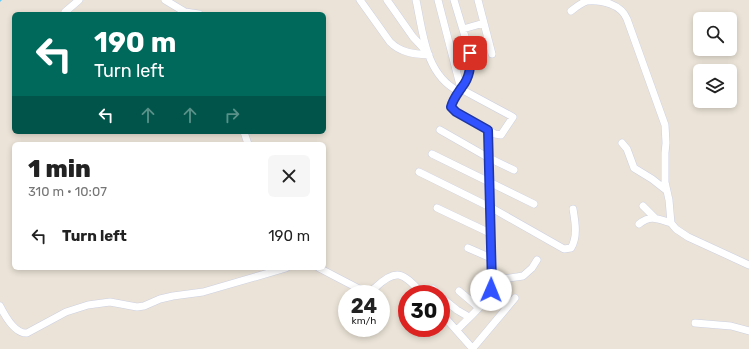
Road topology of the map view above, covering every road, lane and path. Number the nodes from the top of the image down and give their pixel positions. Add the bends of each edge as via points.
1 (79, 0) edge
2 (165, 0) edge
3 (360, 0) edge
4 (387, 0) edge
5 (416, 0) edge
6 (438, 0) edge
7 (454, 0) edge
8 (478, 0) edge
9 (571, 11) dead end
10 (65, 12) dead end
11 (185, 12) edge
12 (484, 23) junction
13 (463, 29) junction
14 (428, 54) junction
15 (492, 54) dead end
16 (459, 90) junction
17 (440, 130) dead end
18 (488, 130) junction
19 (622, 143) dead end
20 (432, 154) dead end
21 (489, 158) junction
22 (514, 170) dead end
23 (419, 172) dead end
24 (490, 182) junction
25 (666, 190) junction
26 (534, 204) dead end
27 (643, 206) dead end
28 (490, 207) junction
29 (437, 208) dead end
30 (573, 209) dead end
31 (655, 218) junction
32 (671, 223) junction
33 (639, 224) dead end
34 (490, 233) junction
35 (468, 248) dead end
36 (491, 258) junction
37 (537, 260) dead end
38 (749, 265) edge
39 (279, 270) edge
40 (324, 270) edge
41 (413, 285) edge
42 (492, 285) junction
43 (459, 291) dead end
44 (515, 298) dead end
45 (450, 304) edge
46 (0, 306) edge
47 (478, 307) junction
48 (469, 317) junction
49 (450, 323) edge
50 (695, 323) dead end
51 (457, 330) junction
52 (749, 332) edge
53 (473, 348) edge

1 - 10 street
2 - 11 street
3 - 14 street via 395,47 410,53
4 - 14 street
5 - 14 street
6 - 16 street
7 - 13 street
8 - 12 street
9 - 25 street via 586,1 602,1 612,3 625,14 665,125
12 - 13 street
12 - 15 street
13 - 16 street via 471,62 469,75
14 - 16 street via 442,80
16 - 18 street via 452,109
16 - 18 street via 513,117 501,135
17 - 21 street
18 - 21 street
19 - 25 street via 634,168
20 - 24 street
21 - 22 street
21 - 24 street
23 - 28 street
24 - 26 street
24 - 28 street
25 - 32 street
27 - 31 street
28 - 30 street via 564,249 573,245
28 - 34 street
29 - 34 street
31 - 32 street
31 - 33 street via 648,218
32 - 38 street via 688,237
34 - 36 street
35 - 36 street
36 - 42 street
37 - 42 street via 523,276 503,279
39 - 46 street via 203,292 160,298 144,306 110,302 88,306 66,312 23,334
40 - 41 street via 365,292 395,274
42 - 47 street via 488,296
43 - 47 street
44 - 53 street
45 - 48 street
47 - 48 street
48 - 51 street
49 - 51 street
50 - 52 street via 731,326
51 - 53 street

